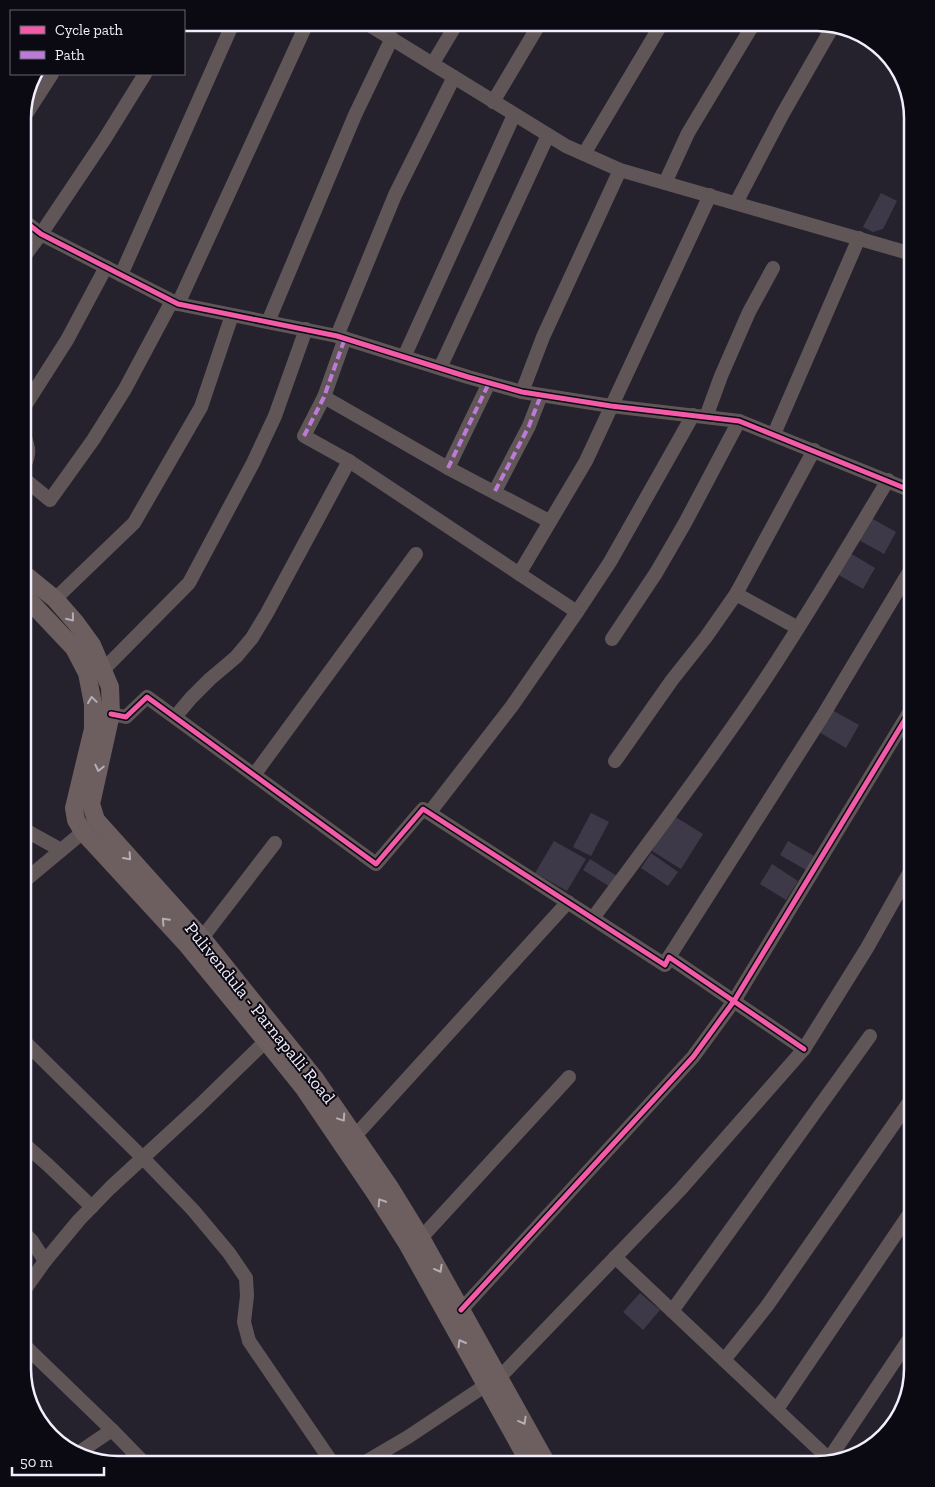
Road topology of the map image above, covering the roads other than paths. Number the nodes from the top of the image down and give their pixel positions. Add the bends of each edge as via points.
1 (229, 31) edge
2 (303, 31) edge
3 (380, 31) edge
4 (452, 31) edge
5 (535, 31) edge
6 (657, 31) edge
7 (749, 31) edge
8 (829, 32) edge
9 (392, 38) junction
10 (432, 63) junction
11 (51, 75) edge
12 (144, 75) edge
13 (454, 77) junction
14 (493, 102) junction
15 (32, 104) edge
16 (514, 115) junction
17 (548, 135) junction
18 (584, 154) junction
19 (620, 170) junction
20 (666, 182) junction
21 (710, 195) junction
22 (736, 203) junction
23 (31, 226) edge
24 (41, 234) junction
25 (859, 238) junction
26 (31, 247) edge
27 (904, 252) edge
28 (106, 267) junction
29 (774, 268) dead end
30 (121, 275) junction
31 (175, 302) junction
32 (232, 315) junction
33 (268, 322) junction
34 (306, 330) junction
35 (341, 337) junction
36 (404, 356) junction
37 (440, 368) junction
38 (489, 383) junction
39 (522, 392) junction
40 (541, 395) junction
41 (31, 396) edge
42 (324, 397) junction
43 (611, 406) junction
44 (699, 416) junction
45 (739, 421) junction
46 (774, 434) junction
47 (814, 450) junction
48 (349, 461) junction
49 (448, 468) junction
50 (888, 480) junction
51 (31, 485) edge
52 (904, 487) edge
53 (495, 491) junction
54 (549, 521) junction
55 (416, 554) dead end
56 (519, 574) junction
57 (31, 580) edge
58 (904, 580) edge
59 (736, 594) junction
60 (55, 599) junction
61 (31, 602) edge
62 (577, 612) junction
63 (798, 628) junction
64 (612, 640) dead end
65 (103, 670) junction
66 (112, 714) junction
67 (175, 717) junction
68 (904, 721) edge
69 (615, 761) dead end
70 (254, 775) junction
71 (430, 812) junction
72 (90, 826) junction
73 (31, 833) edge
74 (275, 843) dead end
75 (61, 850) junction
76 (31, 875) edge
77 (904, 883) edge
78 (568, 902) junction
79 (593, 918) junction
80 (202, 938) junction
81 (670, 957) junction
82 (734, 1001) junction
83 (271, 1036) junction
84 (870, 1036) dead end
85 (31, 1049) edge
86 (804, 1049) junction
87 (569, 1077) dead end
88 (904, 1109) edge
89 (355, 1136) junction
90 (31, 1150) edge
91 (143, 1158) junction
92 (92, 1206) junction
93 (904, 1222) edge
94 (421, 1238) junction
95 (31, 1240) edge
96 (615, 1258) junction
97 (45, 1261) junction
98 (31, 1280) edge
99 (461, 1310) junction
100 (672, 1311) junction
101 (904, 1347) edge
102 (31, 1353) edge
103 (724, 1360) junction
104 (492, 1382) junction
105 (777, 1409) junction
106 (112, 1430) junction
107 (84, 1449) edge
108 (831, 1454) edge
109 (824, 1455) edge
110 (137, 1456) edge
111 (328, 1456) edge
112 (376, 1456) edge
113 (526, 1456) edge
114 (542, 1456) edge

1 - 30 street
2 - 31 street
3 - 9 street
4 - 10 street
5 - 14 street
6 - 18 street
7 - 20 street via 688,133
8 - 22 street
9 - 10 street
9 - 33 street via 355,115
10 - 13 street
11 - 15 street
12 - 24 street
13 - 14 street
13 - 35 street via 395,195
14 - 16 street
16 - 17 street
16 - 36 street
17 - 18 street
17 - 37 street
18 - 19 street
19 - 20 street
19 - 39 street via 543,337
20 - 21 street
21 - 22 street
21 - 43 street
22 - 25 street
23 - 24 street
24 - 26 street
24 - 28 street
25 - 27 street
25 - 46 street
28 - 30 street
28 - 41 street via 67,340
29 - 44 street
30 - 31 street
31 - 32 street
31 - 51 street via 93,440 50,500
32 - 33 street
32 - 60 street via 201,407 134,523
33 - 34 street
34 - 35 street
34 - 65 street via 275,416 253,464 188,583
35 - 36 street
35 - 42 street
36 - 37 street
37 - 38 street
38 - 39 street
38 - 49 street
39 - 40 street
40 - 43 street
40 - 53 street via 529,426
42 - 48 street via 304,436
42 - 49 street
43 - 44 street
43 - 54 street via 586,462
44 - 45 street
44 - 62 street
45 - 46 street
45 - 64 street via 656,573
46 - 47 street
47 - 50 street
47 - 59 street
48 - 56 street
48 - 67 street via 252,638 236,658
49 - 53 street
50 - 52 street
50 - 63 street
53 - 54 street
54 - 56 street
55 - 70 street
56 - 62 street
57 - 60 main road
58 - 81 street
59 - 63 street
59 - 69 street
60 -> 65 main road via 92,645
72 -> 61 main road, Pulivendula - Parnapalli Road via 76,820 74,808 93,729 94,704 87,673 74,648
62 - 71 street via 512,706
63 - 79 street via 727,736
65 - 66 main road via 110,688
66 - 67 street via 126,717 147,697
66 -> 72 main road via 91,804
67 - 70 street
68 - 82 street
70 - 71 street via 376,864 423,809
71 - 78 street
72 - 75 street
72 -> 80 main road, Pulivendula - Parnapalli Road
83 -> 72 main road, Pulivendula - Parnapalli Road via 188,946
73 - 75 street
74 - 80 street
75 - 76 street
77 - 86 street via 868,948
78 - 79 street
78 - 89 street
79 - 81 street via 665,965
80 - 83 main road, Pulivendula - Parnapalli Road
81 - 82 street
82 - 86 street
82 - 99 street via 693,1057
83 -> 89 main road, Pulivendula - Parnapalli Road via 316,1080
83 - 91 street
104 -> 83 main road, Pulivendula - Parnapalli Road via 375,1193
84 - 100 street
85 - 91 street
86 - 96 street via 680,1190
87 - 94 street
88 - 103 street via 767,1306
89 - 94 main road, Pulivendula - Parnapalli Road
90 - 92 street
91 - 92 street
91 - 111 street via 230,1253 246,1278 244,1322 249,1341
92 - 97 street
93 - 105 street
94 -> 99 main road, Pulivendula - Parnapalli Road
95 - 97 street
96 - 100 street
96 - 104 street
97 - 98 street
99 - 104 main road, Pulivendula - Parnapalli Road
100 - 103 street
101 - 108 street
102 - 106 street
103 - 105 street
104 - 112 street
104 - 113 main road, Pulivendula - Parnapalli Road
104 -> 114 main road, Pulivendula - Parnapalli Road
105 - 109 street
106 - 107 street
106 - 110 street

